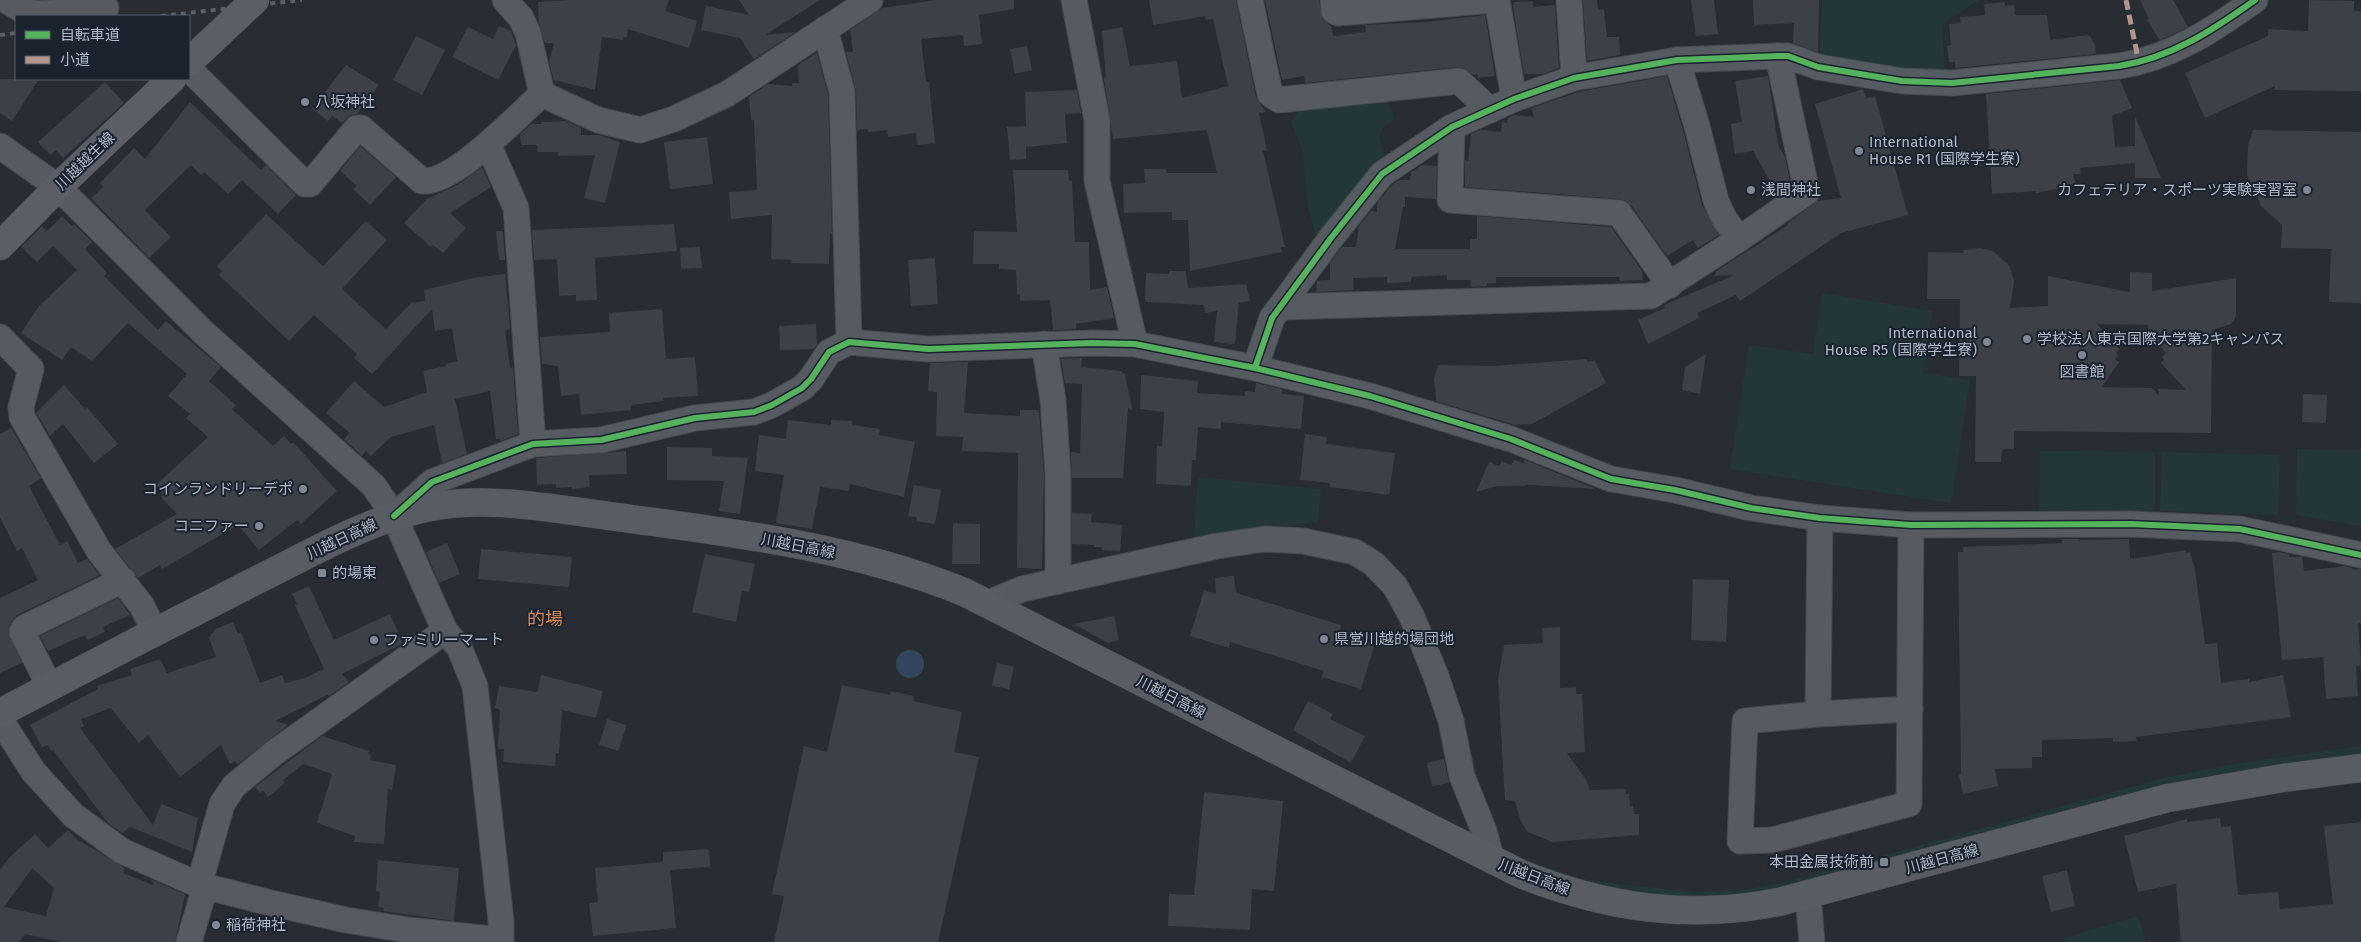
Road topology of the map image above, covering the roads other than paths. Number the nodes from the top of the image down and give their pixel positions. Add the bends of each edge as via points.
1 (6, 0) edge
2 (255, 0) edge
3 (505, 0) edge
4 (870, 0) edge
5 (1074, 0) edge
6 (1250, 0) edge
7 (1333, 0) edge
8 (1496, 0) edge
9 (1569, 0) edge
10 (2255, 0) edge
11 (106, 8) dead end
12 (825, 29) junction
13 (1778, 56) junction
14 (1677, 60) junction
15 (190, 61) edge
16 (190, 70) edge
17 (1574, 78) junction
18 (171, 80) edge
19 (542, 94) junction
20 (1514, 99) junction
21 (1490, 110) junction
22 (1452, 127) junction
23 (488, 144) junction
24 (0, 146) edge
25 (58, 186) junction
26 (1739, 239) junction
27 (0, 246) edge
28 (1670, 285) junction
29 (1281, 308) junction
30 (0, 337) edge
31 (849, 342) junction
32 (1044, 344) junction
33 (1135, 344) junction
34 (1255, 368) junction
35 (533, 444) junction
36 (394, 516) junction
37 (1820, 518) junction
38 (1911, 525) junction
39 (2361, 555) edge
40 (123, 580) junction
41 (1058, 581) junction
42 (986, 604) junction
43 (155, 632) junction
44 (445, 632) junction
45 (50, 687) junction
46 (1910, 709) junction
47 (0, 713) edge
48 (1818, 714) junction
49 (0, 718) edge
50 (2361, 768) edge
51 (1492, 861) junction
52 (202, 886) junction
53 (1808, 896) junction
54 (501, 941) edge
55 (189, 942) edge
56 (1812, 942) edge

1 - 11 street via 22,10 38,14
2 - 15 main road
3 - 19 street via 521,18 528,33
4 - 12 street
5 - 33 street via 1096,120 1097,181
6 - 21 street via 1270,94 1279,100 1459,81
7 - 8 street via 1334,11 1338,13
8 - 20 street
9 - 17 street
10 - 13 street via 2186,46 2144,63 2120,66 1952,83 1902,81 1818,68 1788,56
12 - 19 street via 727,94 674,119 640,130 598,120
12 - 31 street via 842,92
13 - 14 street
13 - 26 street via 1807,192
14 - 17 street
14 - 26 street via 1716,201
16 - 23 street via 305,184 310,184 357,128 361,128 422,181 431,182 451,172
17 - 20 street
18 - 25 main road, 川越越生線
19 - 23 street
20 - 21 street
21 - 22 street
22 - 28 street via 1450,200 1619,213
22 - 29 street via 1382,174
23 - 35 street via 516,208
24 - 25 street
25 - 27 main road, 川越越生線
25 - 36 street via 202,331 374,486
26 - 28 street
28 - 29 street via 1651,296 1628,298
29 - 34 street via 1272,318
30 - 40 street via 31,369 21,407 22,417 99,551
31 - 32 street via 928,349
31 - 35 street via 829,352 802,388 754,412 695,418 601,440
32 - 33 street
32 - 41 street via 1053,400 1058,475
33 - 34 street
34 - 37 street via 1370,396 1511,439 1611,479 1751,508
35 - 36 street via 432,482
36 - 42 main road, 川越日高線 via 458,504 492,504 670,524 780,541 885,564 935,581
36 - 43 main road, 川越日高線 via 340,539
36 - 44 street
37 - 38 street
37 - 48 street
38 - 39 street via 2131,524 2240,530
38 - 46 street
40 - 43 street via 142,606
40 - 45 street via 24,628 22,632
41 - 42 street via 1022,589
41 - 51 street via 1217,546 1265,539 1331,545 1355,552 1374,564 1395,586 1412,617 1436,676 1451,720 1462,776
42 - 51 main road, 川越日高線
43 - 45 main road, 川越日高線
44 - 52 street via 274,753 234,786 222,804
44 - 54 street via 459,647 475,686
45 - 47 main road, 川越日高線
46 - 48 street
46 - 48 street via 1909,804 1772,840 1740,841 1745,720
49 - 52 street via 33,771 73,815 122,851
50 - 53 main road, 川越日高線 via 2168,798
51 - 53 main road, 川越日高線 via 1545,884 1614,903 1670,911 1755,907
52 - 54 street via 346,920
52 - 55 street
53 - 56 street

